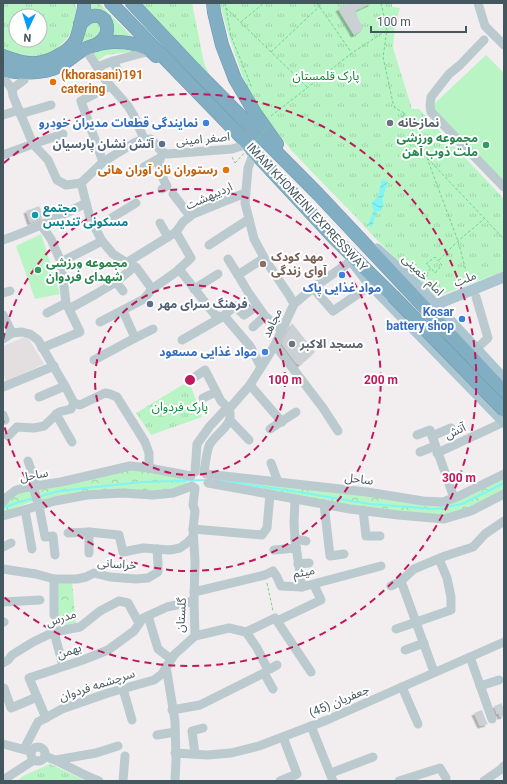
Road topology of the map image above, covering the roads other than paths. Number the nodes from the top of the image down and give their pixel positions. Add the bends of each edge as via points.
1 (84, 3) edge
2 (111, 3) edge
3 (132, 3) edge
4 (213, 3) edge
5 (478, 3) edge
6 (80, 24) junction
7 (484, 40) dead end
8 (503, 42) edge
9 (92, 49) junction
10 (150, 51) junction
11 (3, 56) edge
12 (113, 61) junction
13 (97, 67) junction
14 (3, 70) edge
15 (25, 73) junction
16 (104, 78) junction
17 (3, 81) edge
18 (187, 81) junction
19 (110, 86) junction
20 (12, 89) junction
21 (51, 105) dead end
22 (20, 112) junction
23 (3, 115) edge
24 (63, 134) dead end
25 (144, 138) junction
26 (33, 144) junction
27 (251, 148) junction
28 (3, 154) edge
29 (162, 156) junction
30 (103, 162) junction
31 (144, 167) dead end
32 (300, 176) junction
33 (81, 183) junction
34 (165, 187) dead end
35 (504, 187) edge
36 (245, 193) junction
37 (173, 194) dead end
38 (86, 203) junction
39 (136, 203) dead end
40 (190, 216) junction
41 (249, 219) junction
42 (160, 223) dead end
43 (41, 225) junction
44 (95, 228) junction
45 (176, 232) junction
46 (168, 237) junction
47 (335, 239) junction
48 (3, 240) edge
49 (102, 241) junction
50 (209, 245) dead end
51 (264, 258) junction
52 (228, 259) dead end
53 (352, 261) junction
54 (61, 262) junction
55 (130, 265) junction
56 (179, 269) junction
57 (218, 274) dead end
58 (238, 275) junction
59 (504, 277) edge
60 (116, 282) junction
61 (371, 285) junction
62 (412, 287) junction
63 (313, 288) junction
64 (152, 289) junction
65 (194, 289) junction
66 (122, 291) dead end
67 (473, 294) junction
68 (294, 304) junction
69 (435, 305) junction
70 (67, 306) junction
71 (257, 306) junction
72 (123, 311) junction
73 (47, 313) dead end
74 (3, 315) edge
75 (265, 316) junction
76 (222, 317) junction
77 (100, 322) dead end
78 (253, 327) dead end
79 (153, 329) dead end
80 (282, 331) junction
81 (12, 333) junction
82 (135, 338) junction
83 (3, 339) edge
84 (182, 340) dead end
85 (275, 345) junction
86 (42, 348) junction
87 (476, 349) junction
88 (94, 360) dead end
89 (54, 366) junction
90 (261, 367) junction
91 (504, 379) edge
92 (189, 381) dead end
93 (250, 385) junction
94 (65, 386) junction
95 (3, 387) edge
96 (216, 392) junction
97 (504, 392) edge
98 (39, 396) dead end
99 (504, 396) edge
100 (202, 398) dead end
101 (504, 399) edge
102 (74, 403) junction
103 (486, 403) junction
104 (270, 408) junction
105 (229, 409) junction
106 (296, 412) dead end
107 (56, 414) junction
108 (262, 414) dead end
109 (502, 417) edge
110 (230, 420) junction
111 (282, 422) junction
112 (270, 428) dead end
113 (451, 428) dead end
114 (338, 431) dead end
115 (431, 433) junction
116 (417, 435) dead end
117 (8, 436) dead end
118 (249, 440) dead end
119 (72, 442) dead end
120 (436, 449) junction
121 (420, 452) dead end
122 (28, 461) dead end
123 (271, 463) dead end
124 (149, 468) junction
125 (504, 474) edge
126 (199, 480) junction
127 (278, 482) junction
128 (35, 486) junction
129 (270, 494) junction
130 (504, 494) edge
131 (454, 498) junction
132 (295, 499) junction
133 (3, 502) edge
134 (324, 504) junction
135 (39, 506) junction
136 (25, 510) junction
137 (363, 510) junction
138 (3, 516) edge
139 (504, 522) edge
140 (89, 532) junction
141 (68, 533) dead end
142 (193, 533) junction
143 (380, 536) dead end
144 (306, 541) dead end
145 (296, 544) junction
146 (32, 549) dead end
147 (156, 549) junction
148 (274, 550) dead end
149 (89, 552) dead end
150 (344, 554) dead end
151 (54, 555) dead end
152 (439, 558) junction
153 (309, 563) dead end
154 (298, 564) junction
155 (381, 566) dead end
156 (3, 568) edge
157 (54, 579) junction
158 (402, 581) junction
159 (314, 584) junction
160 (391, 586) dead end
161 (302, 587) junction
162 (194, 596) junction
163 (40, 600) dead end
164 (3, 602) edge
165 (54, 615) dead end
166 (148, 616) junction
167 (276, 619) junction
168 (416, 622) junction
169 (139, 623) junction
170 (396, 629) dead end
171 (54, 632) junction
172 (246, 632) junction
173 (195, 636) junction
174 (504, 642) edge
175 (424, 643) junction
176 (405, 650) dead end
177 (470, 657) junction
178 (3, 663) edge
179 (168, 663) junction
180 (277, 665) dead end
181 (63, 666) junction
182 (311, 672) dead end
183 (434, 672) junction
184 (499, 680) dead end
185 (480, 686) junction
186 (402, 687) junction
187 (4, 688) dead end
188 (123, 689) junction
189 (273, 689) dead end
190 (37, 697) junction
191 (172, 710) junction
192 (46, 718) junction
193 (492, 719) dead end
194 (132, 720) dead end
195 (418, 724) dead end
196 (311, 726) junction
197 (203, 728) dead end
198 (175, 732) junction
199 (157, 735) dead end
200 (283, 737) junction
201 (3, 744) edge
202 (118, 746) dead end
203 (175, 753) junction
204 (30, 754) junction
205 (195, 754) junction
206 (125, 756) dead end
207 (373, 757) dead end
208 (56, 760) junction
209 (504, 766) edge
210 (332, 777) edge
211 (446, 778) dead end
212 (3, 780) edge
213 (94, 780) edge
214 (123, 781) edge
215 (175, 781) edge
216 (280, 781) edge
217 (399, 781) edge
218 (484, 781) edge

1 - 6 highway
2 - 18 highway, IMAM KHOMEINI EXPRESSWAY
3 - 32 highway, IMAM KHOMEINI EXPRESSWAY
4 - 32 highway via 222,45 235,79 255,113
5 - 8 street via 485,26
6 - 9 highway via 94,15 100,16 106,23 107,31 104,38
6 - 11 highway via 75,41 52,60 37,64 19,62
7 - 35 street via 449,74 431,97 430,105 431,112
9 - 10 highway via 112,41 131,43
9 - 13 street
9 - 15 highway via 81,51 68,62 51,70
10 - 12 street
10 - 18 highway
12 - 13 street
12 - 16 street via 118,73
13 - 16 street
14 - 15 highway
15 - 20 street via 24,80
16 - 19 street
17 - 20 street via 5,80
18 - 27 highway, IMAM KHOMEINI EXPRESSWAY
19 - 25 street via 128,106
19 - 30 street via 80,102
20 - 22 street
21 - 22 street
22 - 23 street
22 - 26 street
24 - 26 street
25 - 29 street, اصغر امینی via 151,139 163,153
25 - 30 street
26 - 28 street
26 - 33 street via 48,160 58,180 66,185
27 - 29 street, اصغر امینی
27 - 36 street
27 - 47 highway, IMAM KHOMEINI EXPRESSWAY
29 - 31 street
29 - 34 street via 159,165
30 - 33 street
32 - 62 highway, IMAM KHOMEINI EXPRESSWAY
33 - 38 street
36 - 40 street, اردیبهشت
36 - 41 street
37 - 40 street
38 - 43 street
38 - 44 street
39 - 44 street
40 - 45 street, اردیبهشت via 182,222
41 - 50 street
41 - 51 street via 254,239
42 - 46 street
43 - 48 street
43 - 54 street via 51,239
44 - 49 street
45 - 46 street, اردیبهشت
45 - 56 street via 191,258
46 - 55 street, اردیبهشت
47 - 53 main road
47 - 109 highway, IMAM KHOMEINI EXPRESSWAY, bridge via 393,296
49 - 54 street
49 - 55 street via 113,254
51 - 58 street
51 - 68 street
52 - 58 street
53 - 61 main road
53 - 63 street, مجاهد
54 - 70 street
55 - 60 street, اردیبهشت
55 - 64 street via 136,267
56 - 64 street
56 - 65 street
57 - 65 street
58 - 71 street
59 - 67 main road, ملت
60 - 66 street
60 - 70 street, اردیبهشت
61 - 63 street via 333,311
61 - 103 main road
62 - 69 main road, امام خمینی
62 - 97 highway, IMAM KHOMEINI EXPRESSWAY
63 - 68 street, مجاهد
64 - 72 street via 144,299
65 - 76 street via 215,315
67 - 69 main road, ملت
67 - 87 street via 488,338
68 - 80 street, مجاهد
69 - 87 main road, امام خمینی
70 - 73 street, اردیبهشت
70 - 86 street via 80,332
71 - 75 street
71 - 76 street via 244,315 235,306
72 - 77 street
72 - 82 street
74 - 81 street
75 - 78 street
75 - 80 street
76 - 84 street
76 - 90 street via 226,318 250,346
79 - 82 street
80 - 85 street, مجاهد
81 - 83 street
81 - 86 street via 30,334 38,340
82 - 88 street
85 - 90 street, مجاهد
85 - 114 street
86 - 89 street
87 - 91 main road, امام خمینی
89 - 94 street
89 - 95 street
90 - 93 street, مجاهد
92 - 96 street via 205,370
93 - 104 street
93 - 105 street, مجاهد
94 - 98 street
94 - 102 street
96 - 100 street
96 - 105 street
99 - 103 main road via 492,403
101 - 109 main road via 497,410
102 - 107 street via 71,409
102 - 124 street via 80,405 105,394 117,397 145,442 149,453
103 - 109 main road
104 - 108 street
104 - 111 street
105 - 110 street
105 - 126 street, مجاهد via 210,426 197,444
106 - 111 street
107 - 117 street via 44,426 17,427
107 - 119 street
109 - 120 street, آتش
110 - 118 street
110 - 126 street via 209,444
111 - 112 street
113 - 115 street
115 - 116 street
115 - 120 street
120 - 121 street
120 - 131 street, آتش
122 - 128 street
123 - 127 street
124 - 126 street, ساحل
124 - 128 street, ساحل via 130,466
125 - 131 street, ساحل
126 - 127 street, ساحل
126 - 129 street, ساحل
126 - 135 street, ساحل via 172,493 87,496
126 - 142 street, گلستان via 192,505 195,511
127 - 131 street, ساحل via 423,501 443,502
128 - 133 street, ساحل via 16,490
128 - 135 street
129 - 132 street, ساحل
129 - 142 street via 267,528 262,535
130 - 137 street, ساحل via 471,511 444,519
132 - 134 street, ساحل
132 - 145 street
134 - 137 street, ساحل
134 - 150 street via 330,556
135 - 136 street, ساحل
135 - 151 street via 45,537 53,536
136 - 138 street, ساحل
136 - 146 street
137 - 143 street via 366,536
139 - 152 street via 485,534 473,547
140 - 141 street
140 - 147 street via 119,535 123,552 143,548
140 - 149 street
142 - 147 street via 188,542 180,548
142 - 162 street, گلستان
144 - 145 street
145 - 148 street
145 - 154 street
147 - 157 street, خراسانی via 158,572 148,578 110,577 94,573 77,579
152 - 158 street via 414,569
152 - 168 street via 447,578 451,610
153 - 154 street
154 - 161 street
155 - 159 street, میثم
156 - 157 street, خراسانی
157 - 165 street
158 - 160 street
158 - 168 street
159 - 161 street, میثم
159 - 167 street via 321,600
161 - 162 street, میثم via 281,586 273,571
162 - 166 street, بهمن
162 - 173 street, گلستان
163 - 164 street
166 - 169 street, بهمن
166 - 179 street via 158,649
167 - 172 street
167 - 182 street
168 - 170 street
168 - 175 street
169 - 171 street, مدرس via 128,603 118,601 80,627
169 - 181 street, بهمن via 134,631 108,650
171 - 178 street, مدرس via 33,642
171 - 181 street
172 - 173 street via 229,628
172 - 180 street via 266,666 270,669
173 - 179 street, گلستان
174 - 177 street, جعفریان (45)
175 - 176 street
175 - 183 street
177 - 183 street, جعفریان (45)
177 - 185 street
179 - 188 street, سرچشمه فردوان via 162,674 154,680
179 - 191 street
181 - 190 street, بهمن via 29,678
183 - 186 street, جعفریان (45)
184 - 185 street
185 - 193 street via 492,705
186 - 195 street
186 - 196 street, جعفریان (45)
187 - 190 street via 11,708
188 - 192 street, سرچشمه فردوان via 62,709
188 - 194 street
189 - 191 street via 264,673 200,706
190 - 192 street, بهمن
191 - 198 street
192 - 204 street, سرچشمه فردوان via 38,722
196 - 200 street, جعفریان (45)
196 - 210 street
197 - 205 street via 192,731
198 - 199 street
198 - 203 street
200 - 205 street, جعفریان (45) via 231,753
200 - 216 street via 297,774
201 - 204 street
202 - 208 street
203 - 205 street, جعفریان (45)
203 - 215 street
204 - 208 street via 38,761 45,756
204 - 212 street
206 - 214 street
207 - 210 street
208 - 213 street
209 - 218 street
211 - 217 street via 440,768

